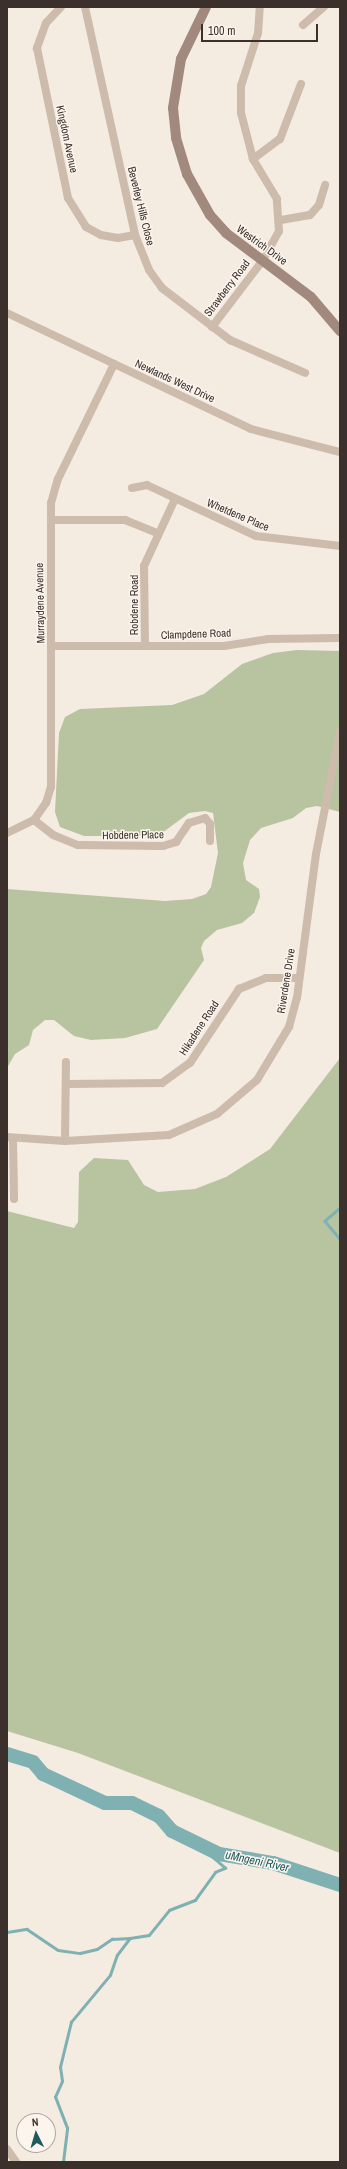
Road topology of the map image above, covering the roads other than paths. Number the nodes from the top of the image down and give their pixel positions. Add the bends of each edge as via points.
1 (61, 7) edge
2 (85, 7) edge
3 (206, 7) edge
4 (260, 7) edge
5 (324, 7) edge
6 (303, 25) dead end
7 (301, 84) dead end
8 (253, 159) junction
9 (325, 185) dead end
10 (281, 220) junction
11 (135, 235) junction
12 (263, 260) junction
13 (7, 313) edge
14 (212, 327) junction
15 (340, 330) edge
16 (114, 364) junction
17 (305, 373) dead end
18 (340, 452) edge
19 (132, 488) dead end
20 (175, 499) junction
21 (52, 520) junction
22 (158, 533) junction
23 (340, 546) edge
24 (340, 638) edge
25 (52, 646) junction
26 (145, 646) junction
27 (340, 732) edge
28 (34, 820) junction
29 (7, 833) edge
30 (210, 841) dead end
31 (299, 978) junction
32 (66, 1062) dead end
33 (66, 1084) junction
34 (10, 1138) edge
35 (66, 1141) junction
36 (14, 1199) dead end
37 (7, 2149) edge
38 (16, 2162) edge

1 - 11 street, Kingdom Avenue via 46,23 37,48 68,198 75,214 96,232 118,238
2 - 11 street, Beverley Hills Close
3 - 12 street, Westrich Drive via 191,31 180,65 173,108 180,156 210,215 226,233
4 - 8 street, Strawberry Road via 258,33 240,99 244,136
5 - 6 street
7 - 8 street via 280,139
8 - 10 street, Strawberry Road via 277,199
9 - 10 street via 319,205 310,216
10 - 12 street, Strawberry Road via 276,240
11 - 14 street, Beverley Hills Close via 143,258 162,288
12 - 14 street, Strawberry Road
12 - 15 street, Westrich Drive via 311,297
13 - 16 street, Newlands West Drive
14 - 17 street, Beverley Hills Close via 257,353
16 - 18 street, Newlands West Drive via 251,429
16 - 21 street, Murraydene Avenue via 58,479 51,503
19 - 20 street, Whetdene Place via 147,485
20 - 22 street, Robdene Road
20 - 23 street, Whetdene Place via 256,536
21 - 22 street via 125,520
21 - 25 street, Murraydene Avenue
22 - 26 street, Robdene Road via 144,566
24 - 26 street, Clampdene Road via 268,638 224,646
25 - 26 street, Clampdene Road
25 - 28 street, Murraydene Avenue via 50,787 46,803
27 - 31 street, Riverdene Drive via 316,854
28 - 29 street, Murraydene Avenue
28 - 30 street, Hobdene Place via 53,836 78,845 163,846 176,842 189,823 205,818 210,824
31 - 33 street, Hikadene Road via 266,978 238,989 190,1063 162,1083
31 - 35 street, Riverdene Drive via 289,1027 278,1051 257,1080 217,1114 169,1136
32 - 33 street
33 - 35 street
34 - 35 street, Riverdene Drive
34 - 36 street
37 - 38 street

